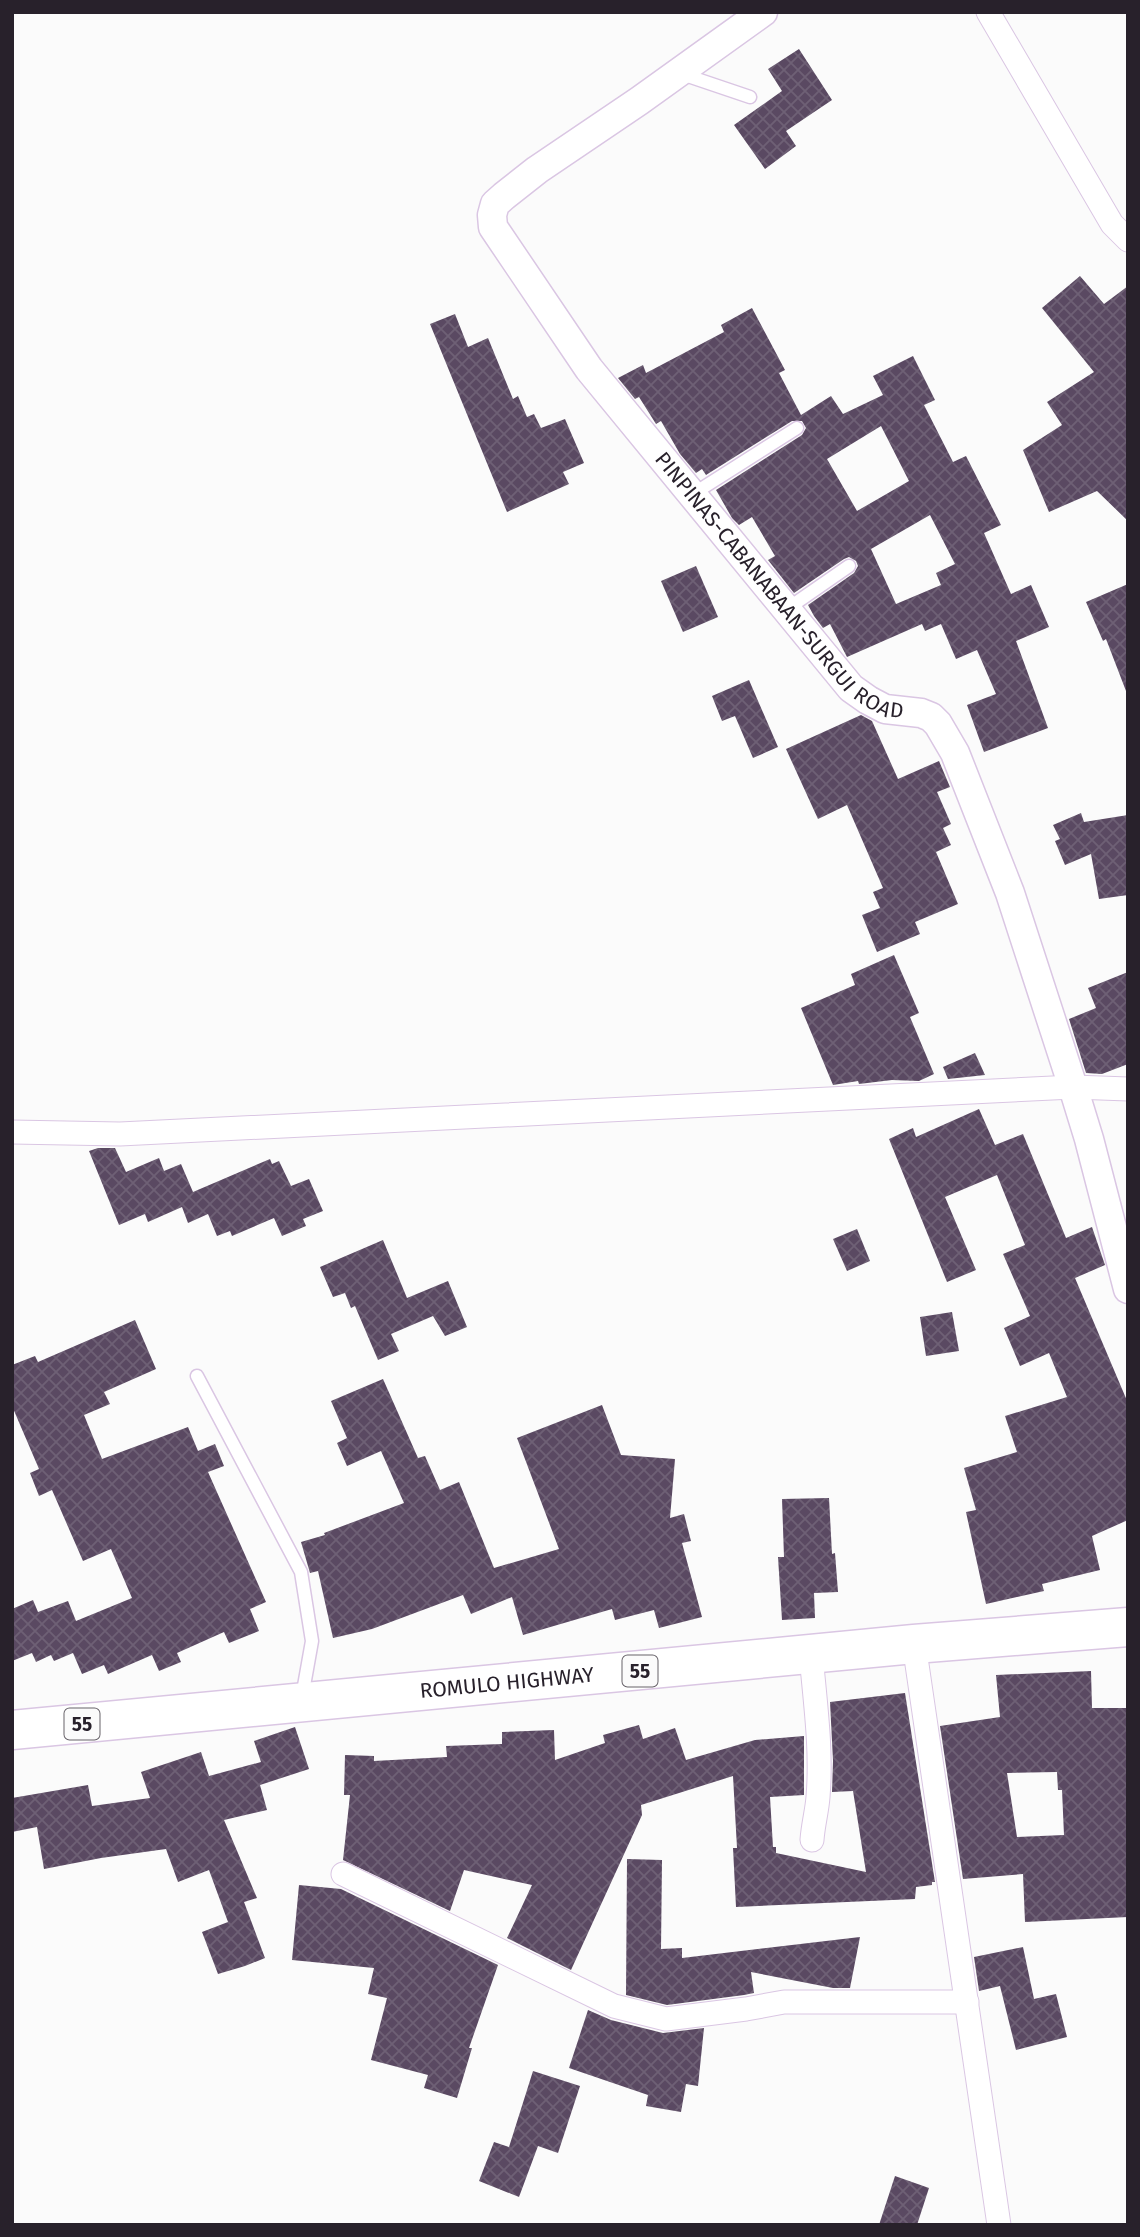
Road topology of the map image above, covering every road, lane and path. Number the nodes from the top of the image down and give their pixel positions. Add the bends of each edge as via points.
1 (763, 12) edge
2 (988, 12) edge
3 (679, 73) junction
4 (750, 97) dead end
5 (1128, 240) edge
6 (797, 428) dead end
7 (693, 494) junction
8 (849, 566) dead end
9 (787, 610) junction
10 (1073, 1087) junction
11 (1128, 1089) edge
12 (12, 1132) edge
13 (1128, 1289) edge
14 (197, 1376) dead end
15 (1128, 1628) edge
16 (914, 1644) junction
17 (811, 1655) junction
18 (300, 1704) junction
19 (12, 1730) edge
20 (812, 1840) dead end
21 (343, 1874) dead end
22 (967, 2002) junction
23 (999, 2225) edge

1 - 3 street, PINPINAS-CABANABAAN-SURGUI ROAD
2 - 5 street via 1112,224
3 - 4 lane
3 - 7 street, PINPINAS-CABANABAAN-SURGUI ROAD via 537,170 495,204 492,215 493,227 589,369
6 - 7 lane
7 - 9 street, PINPINAS-CABANABAAN-SURGUI ROAD
8 - 9 lane
9 - 10 street, PINPINAS-CABANABAAN-SURGUI ROAD via 851,688 885,709 921,713 939,724 955,753 1010,893
10 - 11 street
10 - 12 street via 120,1134
10 - 13 street, PINPINAS-CABANABAAN-SURGUI ROAD
14 - 18 lane via 301,1572 312,1641
15 - 16 highway, ROMULO HIGHWAY / 55
16 - 17 highway, ROMULO HIGHWAY / 55
16 - 22 street
17 - 18 highway, ROMULO HIGHWAY / 55
17 - 20 street via 818,1758
18 - 19 highway, ROMULO HIGHWAY / 55
21 - 22 street via 614,2006 666,2018 785,2001
22 - 23 street

